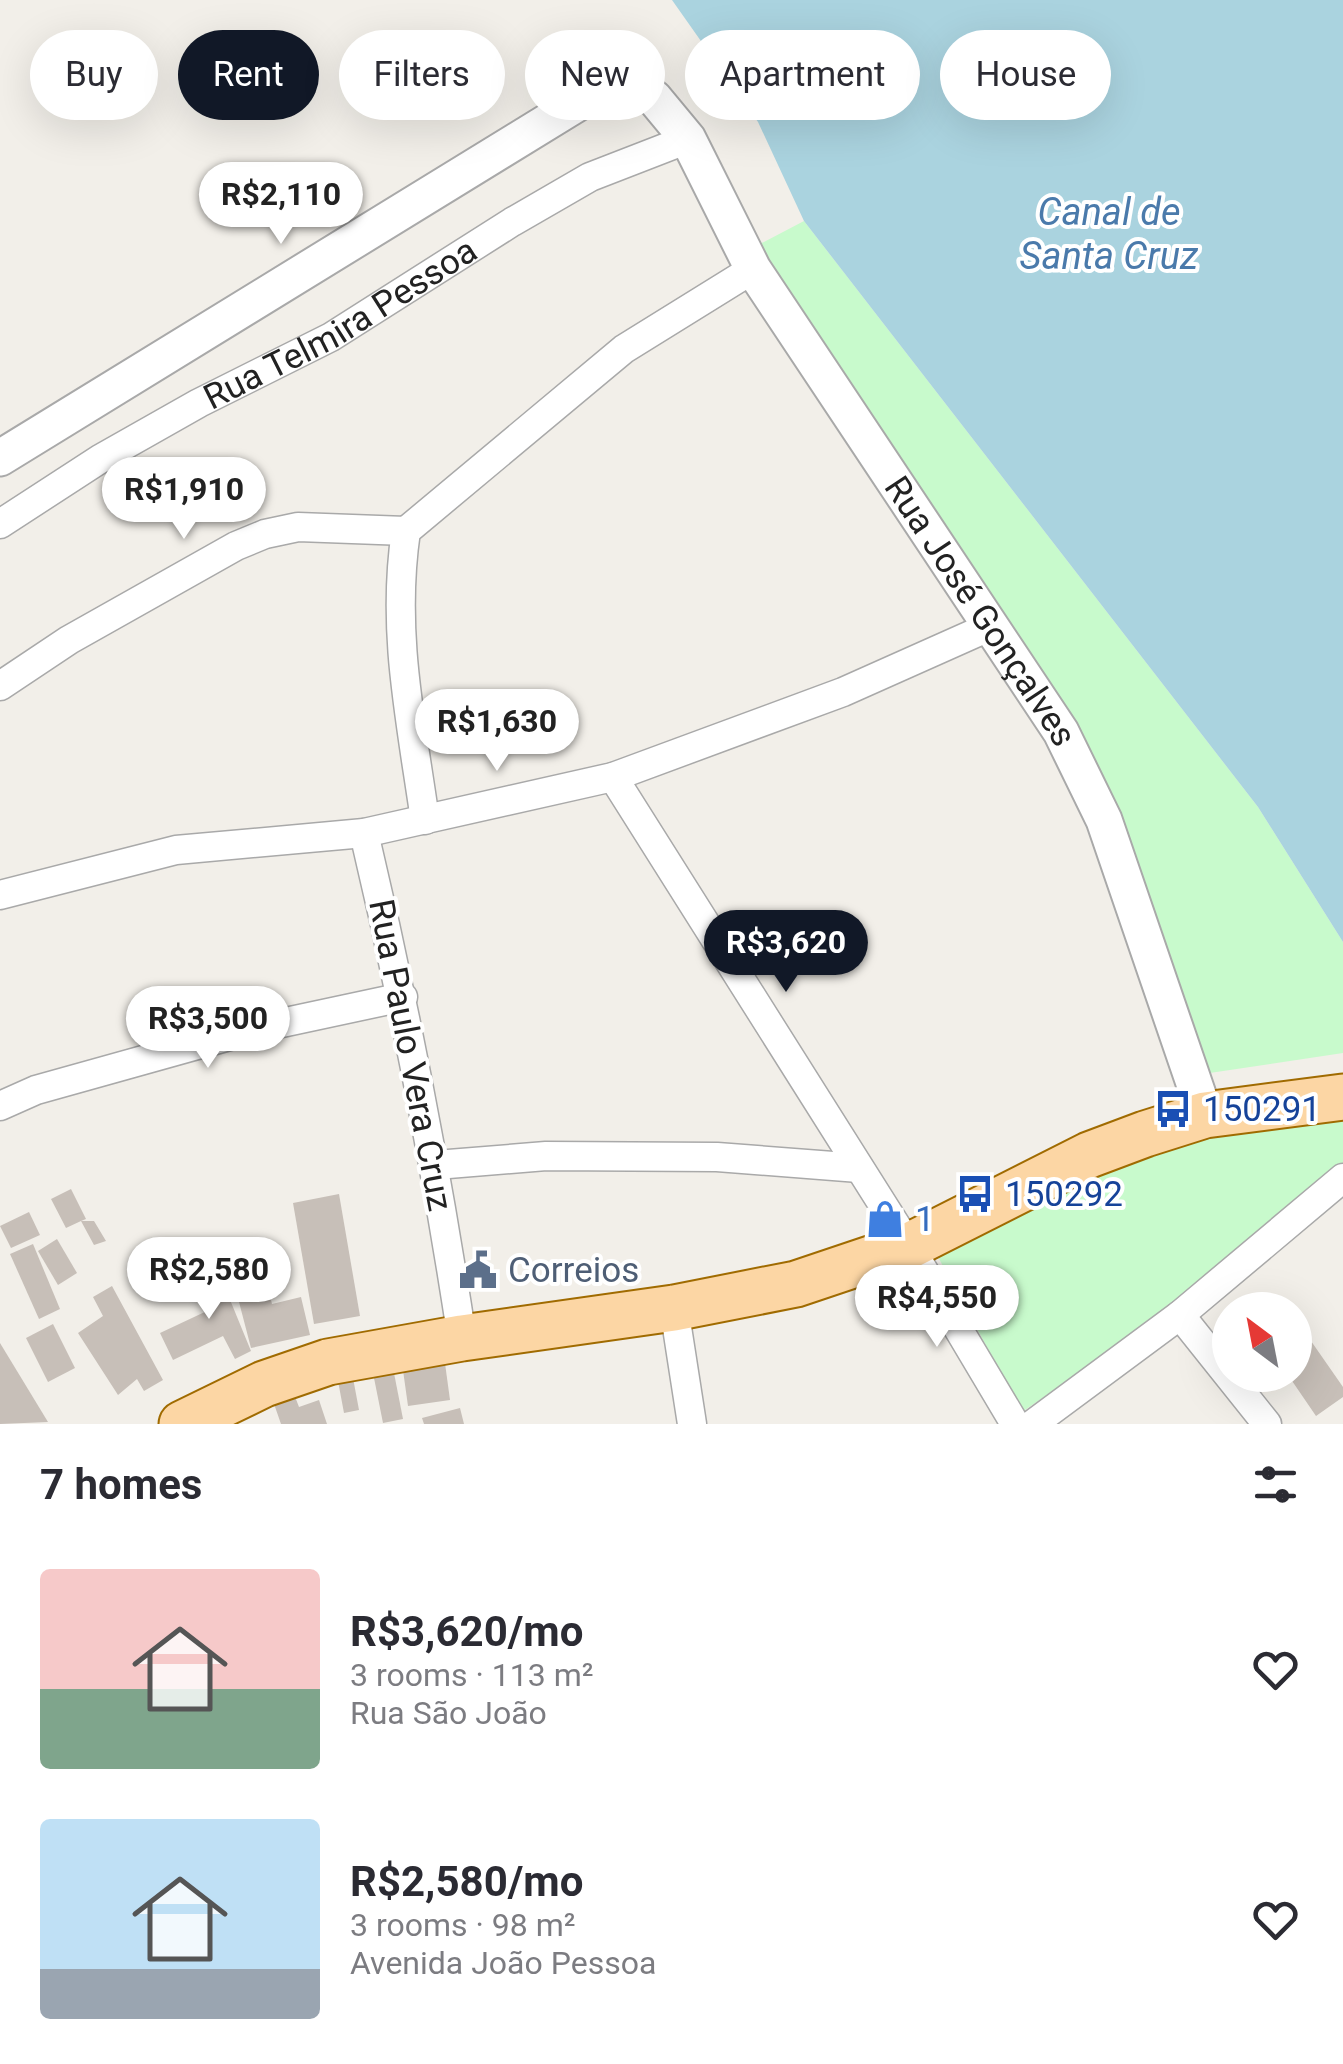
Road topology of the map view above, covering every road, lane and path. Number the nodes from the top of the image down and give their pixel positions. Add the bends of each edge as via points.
1 (665, 111) edge
2 (550, 120) edge
3 (688, 139) junction
4 (753, 269) junction
5 (0, 458) edge
6 (0, 524) edge
7 (406, 531) junction
8 (992, 626) junction
9 (0, 686) edge
10 (613, 776) junction
11 (425, 820) junction
12 (364, 833) junction
13 (0, 895) edge
14 (403, 997) junction
15 (1343, 1097) edge
16 (0, 1106) edge
17 (1205, 1115) junction
18 (436, 1165) junction
19 (859, 1168) junction
20 (1343, 1178) edge
21 (909, 1246) junction
22 (674, 1308) junction
23 (1180, 1316) junction
24 (462, 1338) junction
25 (182, 1424) edge
26 (692, 1424) edge
27 (1015, 1424) edge
28 (1032, 1424) edge
29 (1267, 1424) edge

1 - 3 street, Rua José Gonçalves
2 - 5 street, Rua Telmira Pessoa
3 - 4 street, Rua José Gonçalves
3 - 6 street, Rua Telmira Pessoa via 590,177 331,338 150,431
4 - 7 street via 624,349
4 - 8 street, Rua José Gonçalves
7 - 9 street via 298,527 266,534 69,640
7 - 11 street via 398,582 401,649
8 - 10 street via 842,692
8 - 17 street, Rua José Gonçalves via 1061,732 1104,820
10 - 11 street
10 - 19 street
11 - 12 street
12 - 13 street via 176,850
12 - 14 street, Rua Paulo Vera Cruz
14 - 16 street via 239,1033
14 - 18 street, Rua Paulo Vera Cruz
15 - 17 main road
17 - 21 main road via 1090,1155
18 - 19 street via 546,1156 717,1157
18 - 24 street, Rua Paulo Vera Cruz
19 - 21 street
20 - 23 street
21 - 22 main road via 796,1284
21 - 27 street
22 - 24 main road
22 - 26 street
23 - 28 street
23 - 29 street
24 - 25 main road via 328,1362

